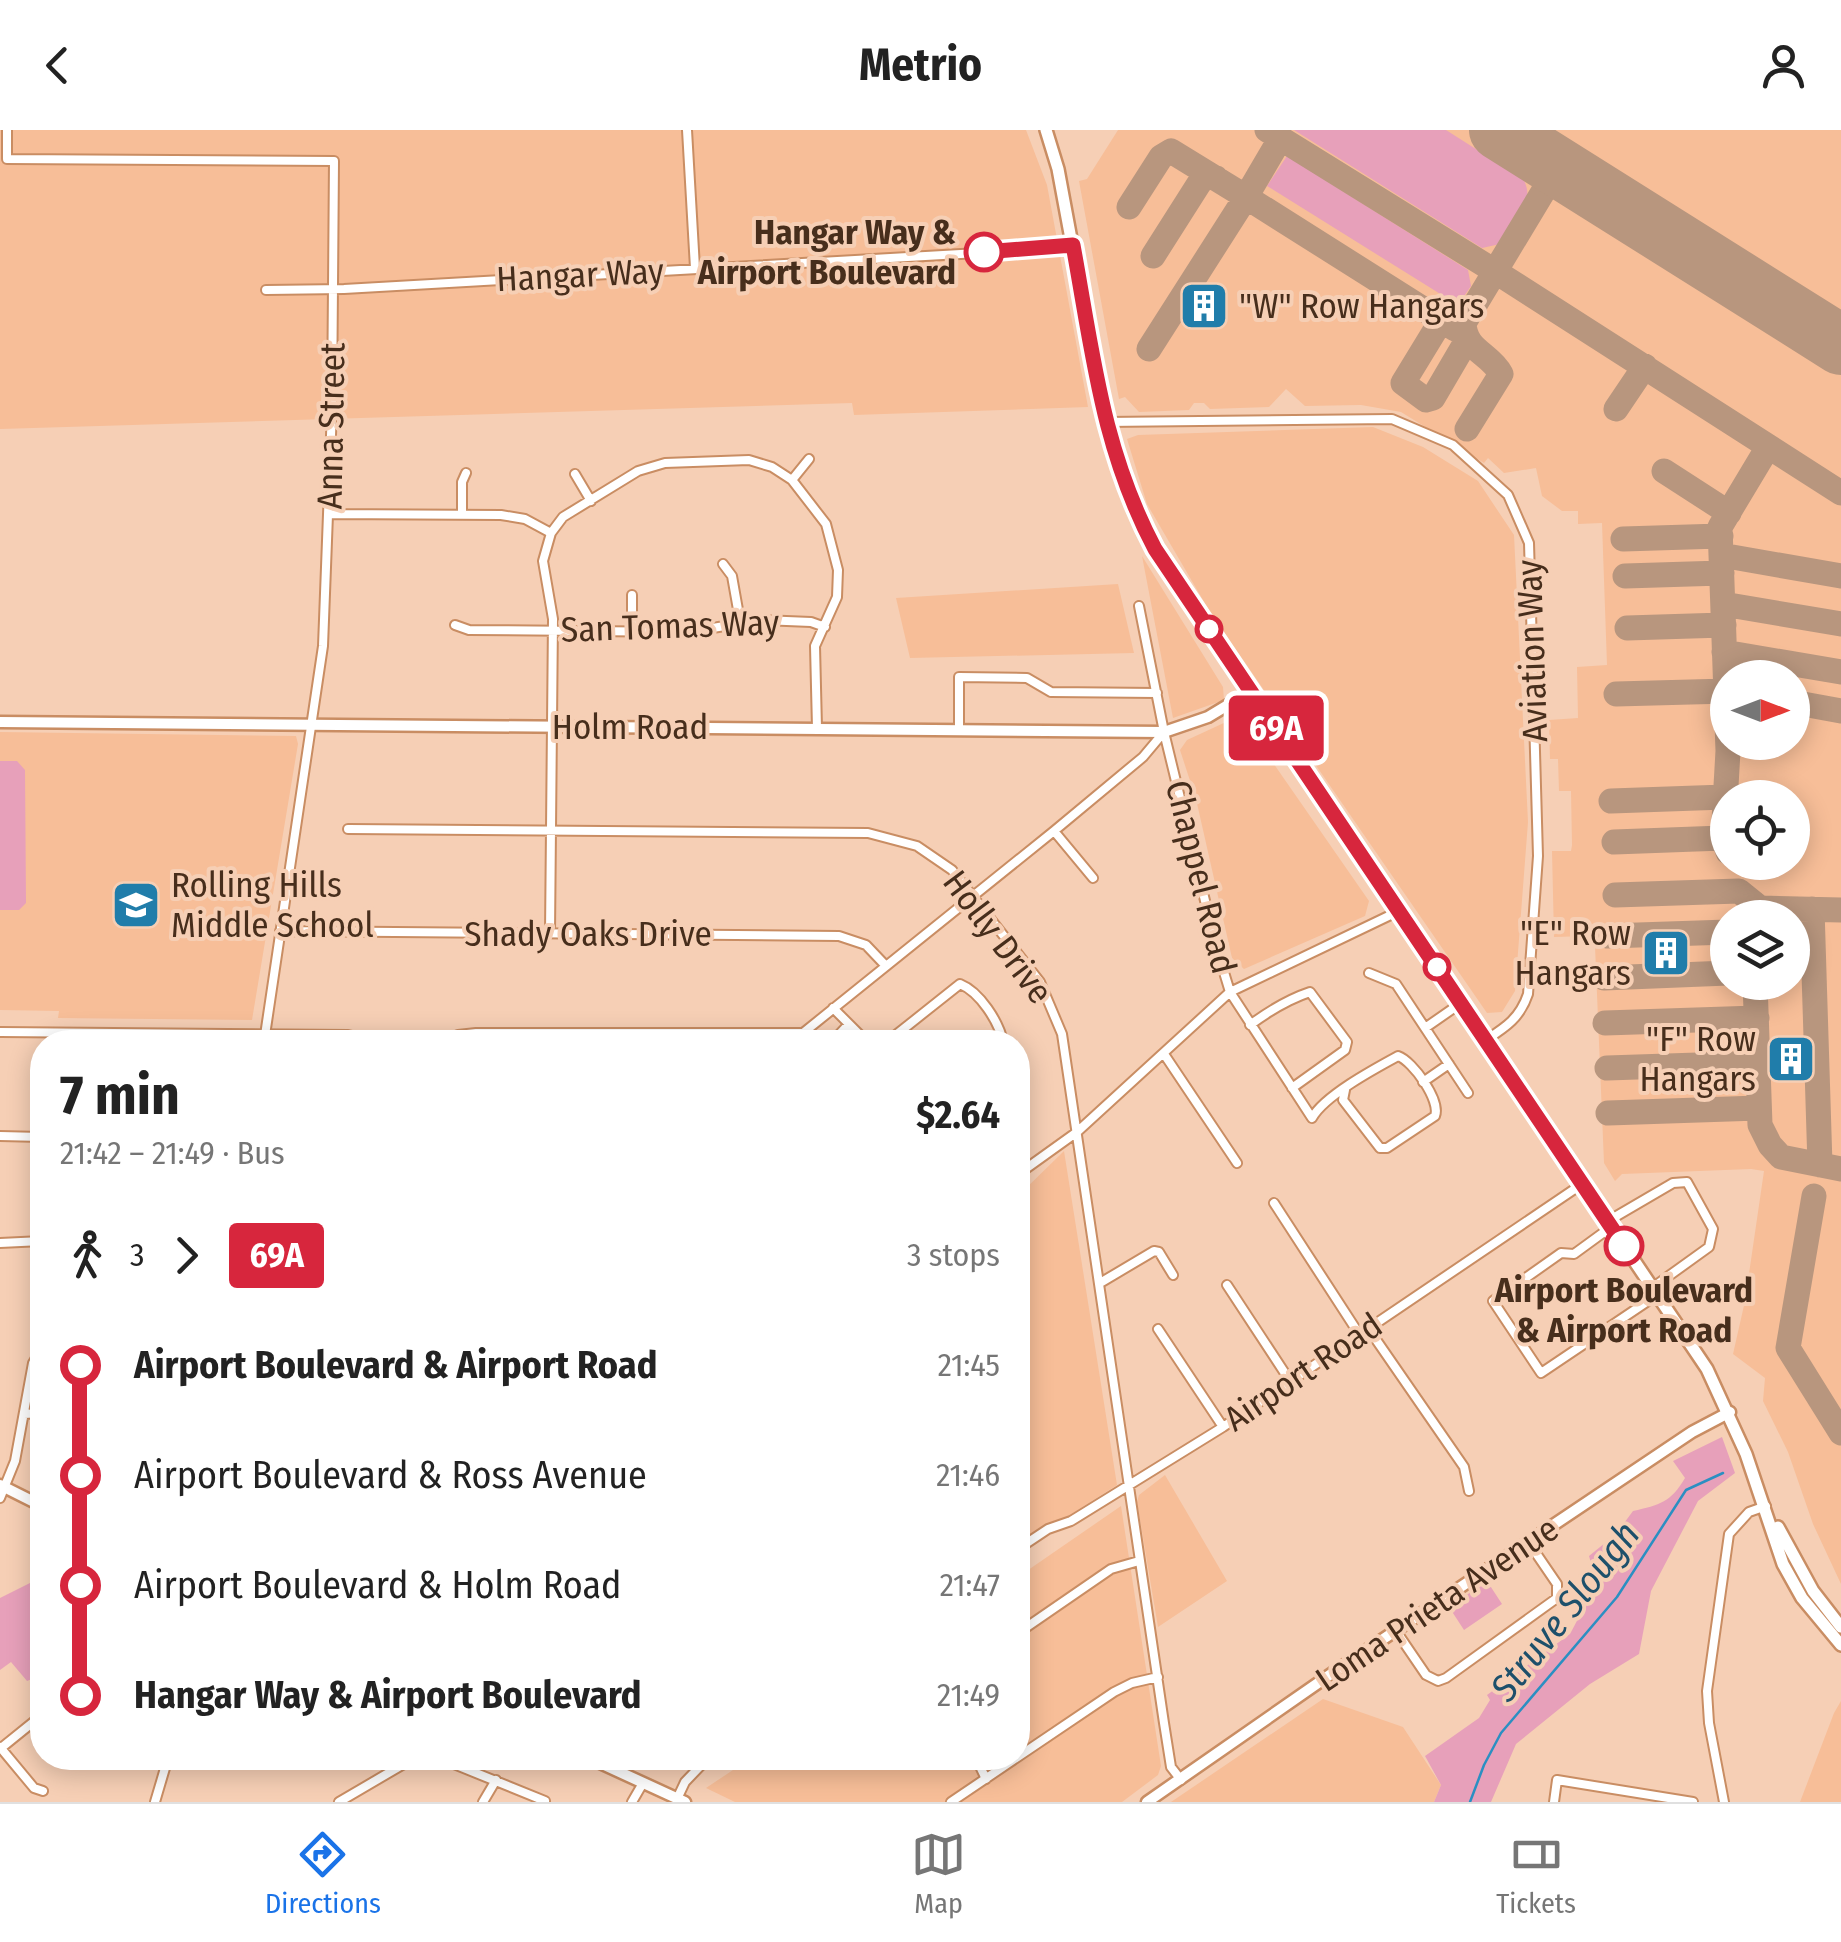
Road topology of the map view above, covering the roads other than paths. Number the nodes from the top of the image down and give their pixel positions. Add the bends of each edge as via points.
1 (7, 130) edge
2 (687, 130) edge
3 (1046, 130) edge
4 (1073, 245) junction
5 (695, 268) junction
6 (333, 289) junction
7 (266, 290) dead end
8 (1105, 422) junction
9 (809, 459) dead end
10 (466, 473) dead end
11 (575, 474) dead end
12 (792, 480) junction
13 (591, 501) junction
14 (328, 514) junction
15 (462, 514) junction
16 (551, 533) junction
17 (723, 564) dead end
18 (632, 596) dead end
19 (1139, 606) dead end
20 (830, 614) junction
21 (844, 620) dead end
22 (740, 621) junction
23 (455, 625) dead end
24 (825, 627) junction
25 (552, 631) junction
26 (632, 631) junction
27 (1251, 691) junction
28 (1157, 692) junction
29 (0, 722) edge
30 (312, 725) junction
31 (551, 727) junction
32 (816, 728) junction
33 (958, 730) junction
34 (1164, 732) junction
35 (348, 829) dead end
36 (550, 830) junction
37 (1054, 832) junction
38 (1092, 878) dead end
39 (974, 895) junction
40 (1398, 910) junction
41 (280, 931) junction
42 (550, 933) junction
43 (886, 966) junction
44 (1369, 973) dead end
45 (1230, 992) junction
46 (1461, 1003) junction
47 (833, 1008) junction
48 (1250, 1025) junction
49 (848, 1026) junction
50 (1425, 1028) junction
51 (265, 1030) edge
52 (809, 1030) edge
53 (844, 1030) edge
54 (853, 1030) edge
55 (902, 1030) edge
56 (998, 1030) edge
57 (0, 1032) edge
58 (30, 1033) edge
59 (1486, 1040) junction
60 (1164, 1054) junction
61 (1449, 1064) junction
62 (1423, 1082) junction
63 (1292, 1088) junction
64 (1344, 1090) junction
65 (1468, 1092) dead end
66 (1078, 1132) junction
67 (0, 1136) edge
68 (30, 1136) edge
69 (1237, 1164) dead end
70 (1030, 1166) edge
71 (1582, 1184) junction
72 (1274, 1204) dead end
73 (1609, 1224) junction
74 (30, 1242) edge
75 (0, 1243) edge
76 (1173, 1275) dead end
77 (1100, 1284) junction
78 (1227, 1286) dead end
79 (1655, 1291) junction
80 (1158, 1329) dead end
81 (1364, 1331) junction
82 (30, 1376) edge
83 (1290, 1382) junction
84 (1730, 1412) junction
85 (24, 1414) junction
86 (30, 1414) edge
87 (1223, 1426) junction
88 (1130, 1486) junction
89 (2, 1490) edge
90 (1469, 1491) dead end
91 (30, 1501) edge
92 (1766, 1506) junction
93 (1030, 1543) edge
94 (1529, 1543) junction
95 (1139, 1560) junction
96 (1030, 1625) edge
97 (1841, 1627) edge
98 (1396, 1631) junction
99 (1841, 1645) edge
100 (1158, 1676) junction
101 (30, 1724) edge
102 (0, 1748) edge
103 (1030, 1749) edge
104 (164, 1770) edge
105 (394, 1770) edge
106 (470, 1770) edge
107 (615, 1770) edge
108 (696, 1770) edge
109 (982, 1770) edge
110 (999, 1770) edge
111 (986, 1779) junction
112 (496, 1780) junction
113 (1181, 1780) junction
114 (643, 1783) junction
115 (43, 1791) dead end
116 (681, 1800) edge
117 (545, 1801) edge
118 (155, 1802) edge
119 (339, 1802) edge
120 (483, 1802) edge
121 (632, 1802) edge
122 (951, 1802) edge
123 (1147, 1802) edge
124 (1554, 1802) edge
125 (1693, 1802) edge
126 (1724, 1802) edge

1 - 6 street, Anna Street via 7,158 334,161
2 - 5 street
3 - 4 main road
4 - 5 street, Hangar Way
4 - 8 main road
5 - 6 street, Hangar Way
6 - 7 street, Hangar Way
6 - 14 street, Anna Street
8 - 27 main road via 1124,485 1155,549
8 - 59 street, Aviation Way via 1392,419 1452,444 1508,495 1529,543 1538,856 1528,994 1510,1024
9 - 12 street
10 - 15 street
11 - 13 street
12 - 13 street via 749,460 665,463 638,471
12 - 20 street via 830,535 839,580
13 - 16 street
14 - 15 street
14 - 30 street, Anna Street
15 - 16 street via 518,517
16 - 25 street via 543,560
17 - 22 street via 732,576
18 - 26 street
19 - 28 street, Chappel Road
20 - 21 street
20 - 24 street
22 - 24 street, San Tomas Way
22 - 26 street, San Tomas Way via 689,632
23 - 25 street, San Tomas Way
24 - 32 street via 816,646
25 - 26 street, San Tomas Way
25 - 31 street
27 - 34 street, Holm Road via 1208,717
27 - 40 main road
28 - 33 street via 1051,692 1027,678 958,678
28 - 34 street, Chappel Road
29 - 30 street, Holm Road
30 - 31 street, Holm Road
30 - 41 street, Anna Street
31 - 32 street, Holm Road
31 - 36 street
32 - 33 street, Holm Road
33 - 34 street, Holm Road
34 - 37 street
34 - 45 street, Chappel Road
35 - 36 street, Holly Drive
36 - 39 street, Holly Drive via 878,834 936,856
36 - 42 street
37 - 38 street
37 - 39 street
39 - 43 street
39 - 66 street, Holly Drive via 1052,1007
40 - 45 street
40 - 46 main road
41 - 42 street, Shady Oaks Drive
41 - 51 street, Anna Street
42 - 43 street, Shady Oaks Drive via 839,936 866,944
43 - 47 street
44 - 50 street via 1396,984
45 - 48 street, Chappel Road
45 - 60 street
46 - 50 street
46 - 59 main road
47 - 49 street
47 - 52 street
48 - 63 street, Chappel Road
48 - 63 street via 1310,992 1347,1042
49 - 53 street
49 - 54 street
50 - 61 street
55 - 56 street via 960,984
57 - 58 street
59 - 71 main road
60 - 66 street
60 - 69 street
61 - 62 street
61 - 65 street
62 - 64 street via 1398,1056
62 - 64 street via 1437,1114 1383,1148 1343,1100
63 - 64 street, Chappel Road via 1312,1118
66 - 70 street
66 - 77 street, Holly Drive
67 - 68 street
71 - 73 main road
71 - 81 street, Airport Road
72 - 81 street
73 - 79 main road
73 - 79 street via 1673,1183 1687,1182 1713,1230 1710,1247
73 - 79 street via 1574,1254 1560,1254 1493,1301 1541,1372
74 - 75 street
76 - 77 street via 1159,1252 1151,1251
77 - 88 street, Holly Drive
78 - 83 street
79 - 84 main road
80 - 87 street
81 - 83 street, Airport Road
81 - 90 street via 1464,1468
82 - 85 street
83 - 87 street, Airport Road
84 - 92 main road
84 - 94 street, Loma Prieta Avenue
85 - 86 street
85 - 89 street
87 - 88 street, Airport Road
88 - 93 street, Airport Road
88 - 95 street, Holly Drive
89 - 91 street
92 - 97 main road
92 - 99 main road via 1783,1564
92 - 126 street via 1749,1512 1729,1534 1707,1691
94 - 98 street, Loma Prieta Avenue
94 - 98 street via 1557,1584 1557,1598 1446,1678 1428,1677
95 - 96 street via 1111,1569
95 - 100 street, Holly Drive
98 - 113 street, Loma Prieta Avenue
100 - 103 street via 1114,1692
100 - 113 street, Holly Drive via 1171,1767
101 - 102 street
102 - 115 street
104 - 118 street
105 - 119 street
106 - 112 street
107 - 114 street
108 - 116 street
109 - 111 street
110 - 111 street
111 - 122 street
112 - 117 street
112 - 120 street
113 - 123 street, Loma Prieta Avenue
114 - 116 street
114 - 121 street
124 - 125 street via 1558,1780

